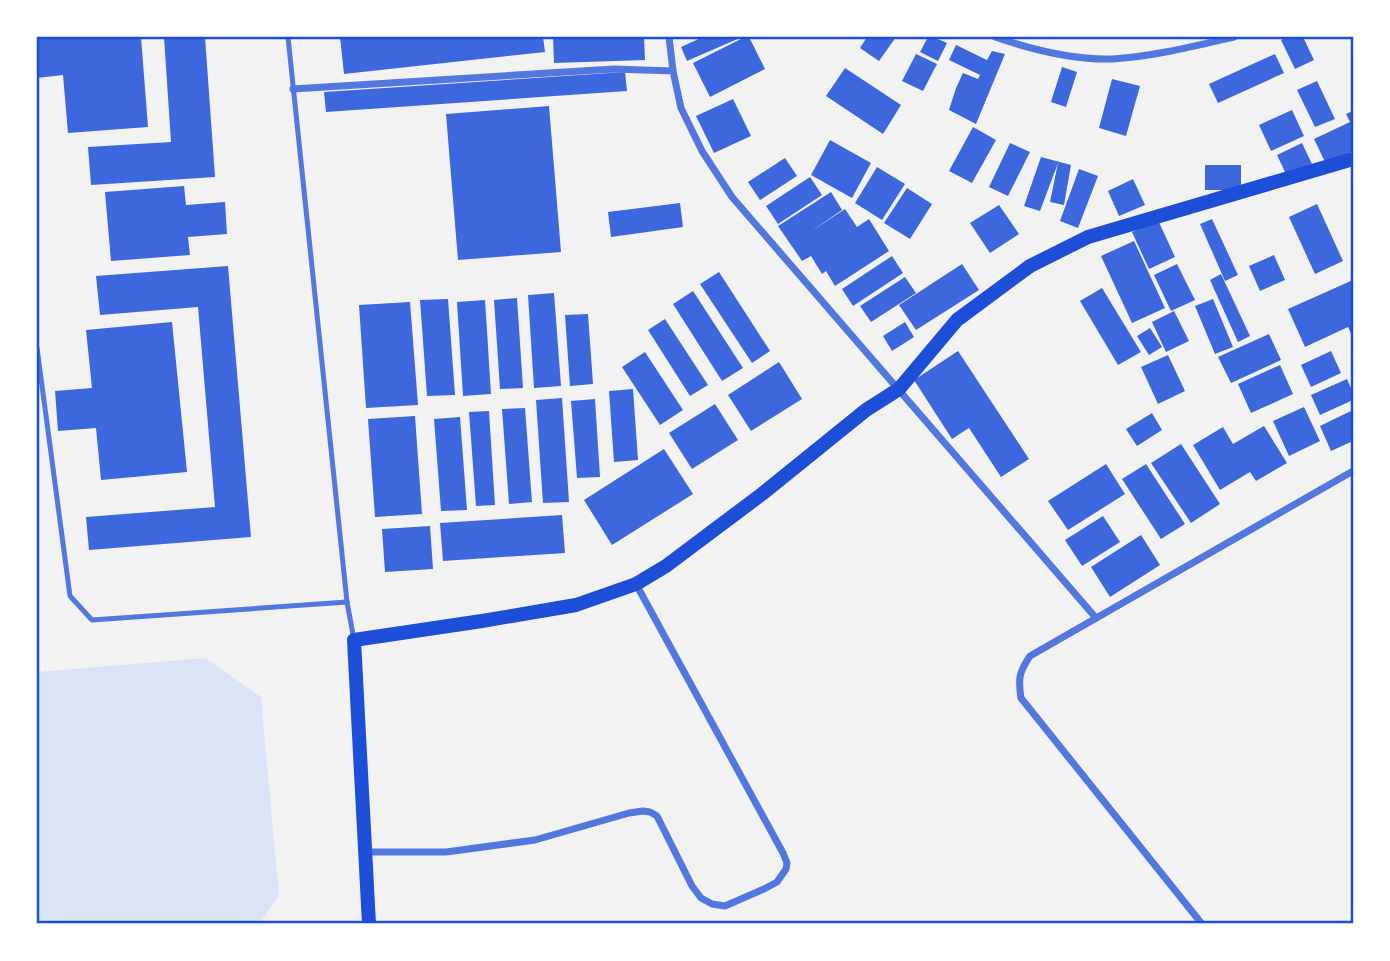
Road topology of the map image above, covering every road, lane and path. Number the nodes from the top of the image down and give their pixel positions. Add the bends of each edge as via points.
1 (288, 37) edge
2 (669, 37) edge
3 (995, 37) edge
4 (1234, 37) edge
5 (673, 71) junction
6 (293, 89) junction
7 (1353, 159) edge
8 (37, 348) edge
9 (898, 389) junction
10 (1353, 471) edge
11 (636, 584) junction
12 (347, 602) junction
13 (1096, 618) junction
14 (354, 640) junction
15 (365, 852) junction
16 (369, 924) edge
17 (1202, 924) edge

1 - 6 lane
2 - 5 street
3 - 4 street via 1084,58 1113,59 1183,50
5 - 6 street via 614,69
5 - 9 street via 681,108 732,197
6 - 12 lane
7 - 9 main road via 1088,237 1041,260 957,320
8 - 12 lane via 70,596 92,620
9 - 11 main road
9 - 13 street
10 - 13 street
11 - 14 main road via 576,605
11 - 15 street via 783,853 786,869 777,882 725,906 712,904 692,886 657,816 642,811 535,839 446,852
12 - 14 lane
13 - 17 street via 1030,656 1018,682 1021,698
14 - 15 main road
15 - 16 main road

